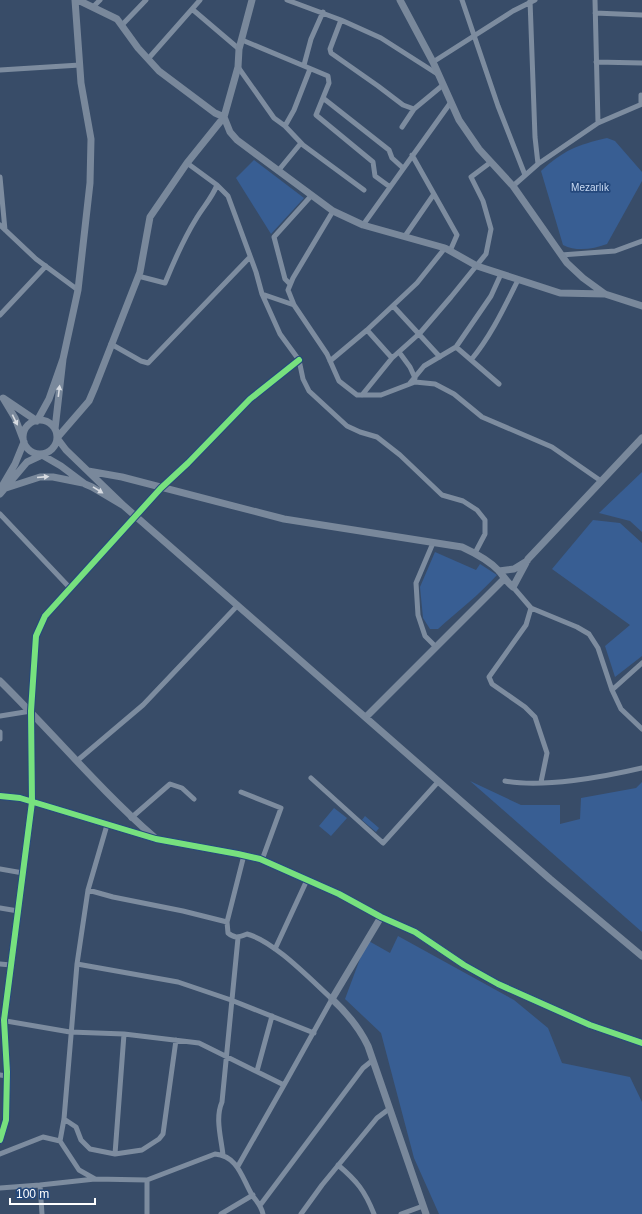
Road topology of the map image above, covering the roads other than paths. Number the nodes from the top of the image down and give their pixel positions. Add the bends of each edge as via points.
1 (75, 0) edge
2 (78, 0) edge
3 (100, 0) edge
4 (146, 0) edge
5 (200, 0) edge
6 (252, 0) edge
7 (287, 0) edge
8 (400, 0) edge
9 (462, 0) edge
10 (595, 0) edge
11 (532, 1) edge
12 (93, 7) junction
13 (192, 9) junction
14 (323, 12) junction
15 (595, 13) junction
16 (642, 14) edge
17 (341, 20) junction
18 (122, 25) junction
19 (475, 35) junction
20 (242, 40) junction
21 (239, 49) junction
22 (148, 59) junction
23 (433, 62) junction
24 (596, 62) junction
25 (642, 63) edge
26 (80, 65) junction
27 (304, 65) junction
28 (238, 67) junction
29 (310, 69) junction
30 (0, 70) edge
31 (439, 75) junction
32 (443, 85) junction
33 (641, 95) dead end
34 (323, 98) junction
35 (451, 102) junction
36 (642, 104) edge
37 (414, 109) junction
38 (224, 117) junction
39 (598, 123) junction
40 (284, 126) junction
41 (402, 127) dead end
42 (301, 143) junction
43 (412, 156) junction
44 (491, 162) junction
45 (186, 163) junction
46 (538, 164) junction
47 (403, 168) junction
48 (278, 171) junction
49 (525, 175) junction
50 (0, 176) edge
51 (0, 183) edge
52 (217, 186) junction
53 (513, 186) junction
54 (390, 187) junction
55 (364, 190) dead end
56 (434, 194) junction
57 (311, 196) junction
58 (333, 211) junction
59 (0, 225) edge
60 (363, 226) junction
61 (5, 230) junction
62 (405, 236) junction
63 (642, 241) edge
64 (448, 249) junction
65 (561, 255) junction
66 (250, 257) junction
67 (46, 266) junction
68 (477, 266) junction
69 (501, 274) junction
70 (138, 276) junction
71 (518, 280) junction
72 (290, 284) junction
73 (78, 290) junction
74 (262, 294) junction
75 (605, 294) junction
76 (294, 305) junction
77 (642, 306) edge
78 (394, 307) junction
79 (0, 315) edge
80 (367, 330) junction
81 (420, 333) junction
82 (111, 344) junction
83 (456, 347) junction
84 (399, 352) junction
85 (440, 356) junction
86 (392, 358) junction
87 (63, 360) junction
88 (299, 360) junction
89 (471, 360) junction
90 (330, 361) junction
91 (415, 378) junction
92 (410, 384) junction
93 (499, 384) dead end
94 (362, 395) junction
95 (1, 396) edge
96 (3, 405) edge
97 (37, 421) junction
98 (55, 429) junction
99 (57, 438) junction
100 (642, 438) edge
101 (23, 440) junction
102 (42, 455) junction
103 (87, 471) junction
104 (601, 481) junction
105 (85, 484) junction
106 (161, 488) junction
107 (3, 489) edge
108 (0, 494) edge
109 (124, 506) junction
110 (0, 514) edge
111 (136, 516) junction
112 (433, 543) junction
113 (475, 553) junction
114 (528, 559) junction
115 (499, 571) junction
116 (504, 580) junction
117 (513, 587) junction
118 (70, 588) junction
119 (238, 605) junction
120 (531, 608) junction
121 (436, 647) junction
122 (642, 663) edge
123 (0, 680) edge
124 (612, 690) junction
125 (31, 712) junction
126 (0, 716) edge
127 (366, 717) junction
128 (642, 729) edge
129 (0, 732) edge
130 (0, 739) edge
131 (78, 760) junction
132 (642, 768) edge
133 (311, 778) dead end
134 (506, 781) dead end
135 (438, 782) junction
136 (541, 782) junction
137 (241, 792) dead end
138 (0, 796) edge
139 (194, 799) dead end
140 (32, 802) junction
141 (131, 818) junction
142 (107, 825) junction
143 (156, 839) junction
144 (244, 855) junction
145 (262, 860) junction
146 (0, 869) edge
147 (23, 873) junction
148 (307, 880) junction
149 (88, 890) junction
150 (0, 908) edge
151 (18, 911) junction
152 (381, 917) junction
153 (227, 922) junction
154 (238, 938) junction
155 (275, 949) junction
156 (642, 956) edge
157 (0, 964) edge
158 (77, 964) junction
159 (10, 965) junction
160 (332, 998) junction
161 (231, 1000) junction
162 (272, 1016) junction
163 (2, 1020) edge
164 (70, 1032) junction
165 (314, 1033) junction
166 (124, 1034) junction
167 (176, 1040) junction
168 (642, 1043) edge
169 (226, 1058) junction
170 (373, 1060) junction
171 (257, 1071) junction
172 (3, 1076) edge
173 (284, 1085) junction
174 (389, 1109) junction
175 (64, 1119) junction
176 (0, 1140) edge
177 (60, 1141) junction
178 (0, 1154) edge
179 (115, 1154) junction
180 (223, 1155) junction
181 (338, 1165) junction
182 (238, 1166) junction
183 (95, 1179) junction
184 (147, 1180) junction
185 (40, 1185) junction
186 (0, 1188) edge
187 (253, 1195) junction
188 (260, 1204) junction
189 (423, 1206) junction
190 (42, 1214) edge
191 (147, 1214) edge
192 (221, 1214) edge
193 (262, 1214) edge
194 (300, 1214) edge
195 (374, 1214) edge
196 (401, 1214) edge
197 (426, 1214) edge

1 - 26 street
2 - 12 street
3 - 12 street
4 - 18 street
5 - 13 street
6 - 20 street
7 - 14 street
8 - 23 street
9 - 19 street
10 - 15 street
11 - 19 street
11 - 46 street via 535,137
12 - 18 street via 110,15
13 - 21 street
13 - 22 street
14 - 17 street
14 - 27 street via 310,39
15 - 16 street
15 - 24 street
17 - 31 street via 380,38
17 - 37 street via 330,54 403,105
18 - 22 street
19 - 23 street
19 - 49 street via 498,106
20 - 21 street
20 - 27 street
21 - 28 street
22 - 38 street via 169,79
23 - 31 street
24 - 25 street
24 - 39 street
26 - 30 street
26 - 73 street via 92,139 90,183
27 - 29 street
28 - 38 street
28 - 40 street via 274,118
29 - 34 street via 328,76 329,83
29 - 40 street via 294,110
31 - 32 street
32 - 35 street
32 - 37 street
33 - 36 street
34 - 47 street via 389,150 392,158
34 - 54 street via 316,115 373,162 375,176
35 - 43 street
35 - 44 street via 459,120
36 - 39 street
37 - 41 street
38 - 45 street
38 - 48 street via 230,132 237,140
39 - 46 street
40 - 42 street
42 - 48 street
42 - 55 street
43 - 47 street
43 - 56 street
44 - 53 street
44 - 68 street via 471,177 483,201 491,229 486,254
45 - 52 street
45 - 70 street via 150,217
46 - 49 street
47 - 54 street
48 - 57 street
49 - 53 street
50 - 51 street
51 - 61 street
52 - 66 street via 228,196
52 - 70 street via 214,195 196,218 165,283
53 - 65 street
54 - 60 street
56 - 62 street
56 - 64 street via 457,235
57 - 58 street
57 - 72 street via 274,237 285,279
58 - 60 street
58 - 72 street
59 - 61 street
60 - 62 street
61 - 67 street
62 - 64 street
63 - 65 street via 615,251
64 - 68 street
64 - 78 street
65 - 75 street via 583,278
66 - 74 street
66 - 82 street via 148,363
67 - 73 street
67 - 79 street
68 - 69 street
68 - 81 street
69 - 71 street
69 - 83 street via 491,296
70 - 82 street
71 - 75 street via 560,293
71 - 89 street via 501,315
72 - 76 street via 288,290
73 - 87 street
74 - 76 street
74 - 88 street via 280,334
75 - 77 street
76 - 90 street
78 - 80 street
78 - 81 street
80 - 86 street
80 - 90 street
81 - 84 street
81 - 85 street
82 - 99 street via 89,401
83 - 85 street
83 - 89 street
84 - 86 street
84 - 91 street via 410,366
85 - 91 street via 424,366
86 - 94 street
87 - 97 street via 49,399
98 -> 87 street
88 - 106 street via 250,399 188,464
88 - 113 street via 303,379 309,391 347,426 377,437 442,495 463,501 477,510 485,520 485,534
89 - 93 street
90 - 94 street via 339,381 357,395
91 - 92 street
92 - 94 street via 380,395
92 - 104 street via 435,384 454,394 482,417 552,448
95 - 96 street
95 - 97 street
96 -> 101 street via 15,418
97 - 98 street via 48,422
97 - 101 street via 25,429
98 - 99 street
99 - 102 street via 54,446
99 - 103 street
100 - 104 street
101 - 102 street via 29,450
101 - 107 street
102 - 105 street
102 - 107 street via 27,462
103 - 106 street
103 - 109 street
104 - 114 street
107 -> 105 street via 40,477
105 -> 109 street
106 - 111 street
106 - 112 street via 284,519
107 - 108 street
109 - 111 street
110 - 118 street
111 - 118 street
111 - 119 street
112 - 113 street via 462,547
112 - 121 street via 416,583 418,615 425,636
113 - 115 street
114 - 115 street via 514,569
114 - 117 street
115 - 116 street
116 - 117 street
116 - 121 street
117 - 120 street
118 - 125 street via 45,616 36,636
119 - 127 street
119 - 131 street via 143,705
120 - 124 street via 588,634 598,648
120 - 136 street via 526,625 489,677 492,684 535,717 547,753
121 - 127 street
122 - 124 street
123 - 125 street
124 - 128 street via 621,709
125 - 126 street
125 - 131 street
125 - 140 street
127 - 135 street
129 - 130 street
131 - 141 street
132 - 136 street via 608,775
133 - 135 street via 383,843
134 - 136 street via 523,785
135 - 156 street
137 - 145 street via 281,808
138 - 140 street
139 - 141 street via 182,788 170,784
140 - 142 street
140 - 147 street
141 - 143 street
142 - 143 street
142 - 149 street
143 - 144 street
144 - 145 street
144 - 153 street
145 - 148 street
146 - 147 street
147 - 151 street
148 - 152 street
148 - 155 street
149 - 153 street
149 - 158 street
150 - 151 street
151 - 159 street
152 - 160 street
152 - 168 street via 415,932 498,984 590,1025
153 - 154 street via 228,933
154 - 155 street via 247,934 254,936
154 - 161 street
155 - 160 street
157 - 159 street
158 - 161 street via 178,982
158 - 164 street
159 - 163 street
160 - 165 street
160 - 170 street via 357,1026
161 - 162 street
161 - 169 street
162 - 165 street
162 - 171 street
163 - 164 street
163 - 172 street
164 - 166 street
164 - 175 street
165 - 173 street
166 - 167 street
166 - 179 street
167 - 169 street via 199,1043
167 - 179 street via 163,1134 142,1150
169 - 171 street
169 - 180 street via 222,1102 219,1109
170 - 174 street
170 - 188 street via 363,1068
171 - 173 street
172 - 176 street via 6,1120
173 - 182 street
174 - 181 street via 377,1118
174 - 189 street
175 - 177 street
175 - 179 street via 76,1127 81,1140 90,1149
177 - 178 street via 43,1137
177 - 183 street via 79,1170
180 - 182 street
180 - 184 street via 215,1154
181 - 194 street
181 - 195 street via 362,1188
182 - 187 street
183 - 184 street
183 - 185 street
184 - 191 street
185 - 186 street
185 - 190 street
187 - 188 street
187 - 192 street
188 - 193 street
189 - 196 street
189 - 197 street

